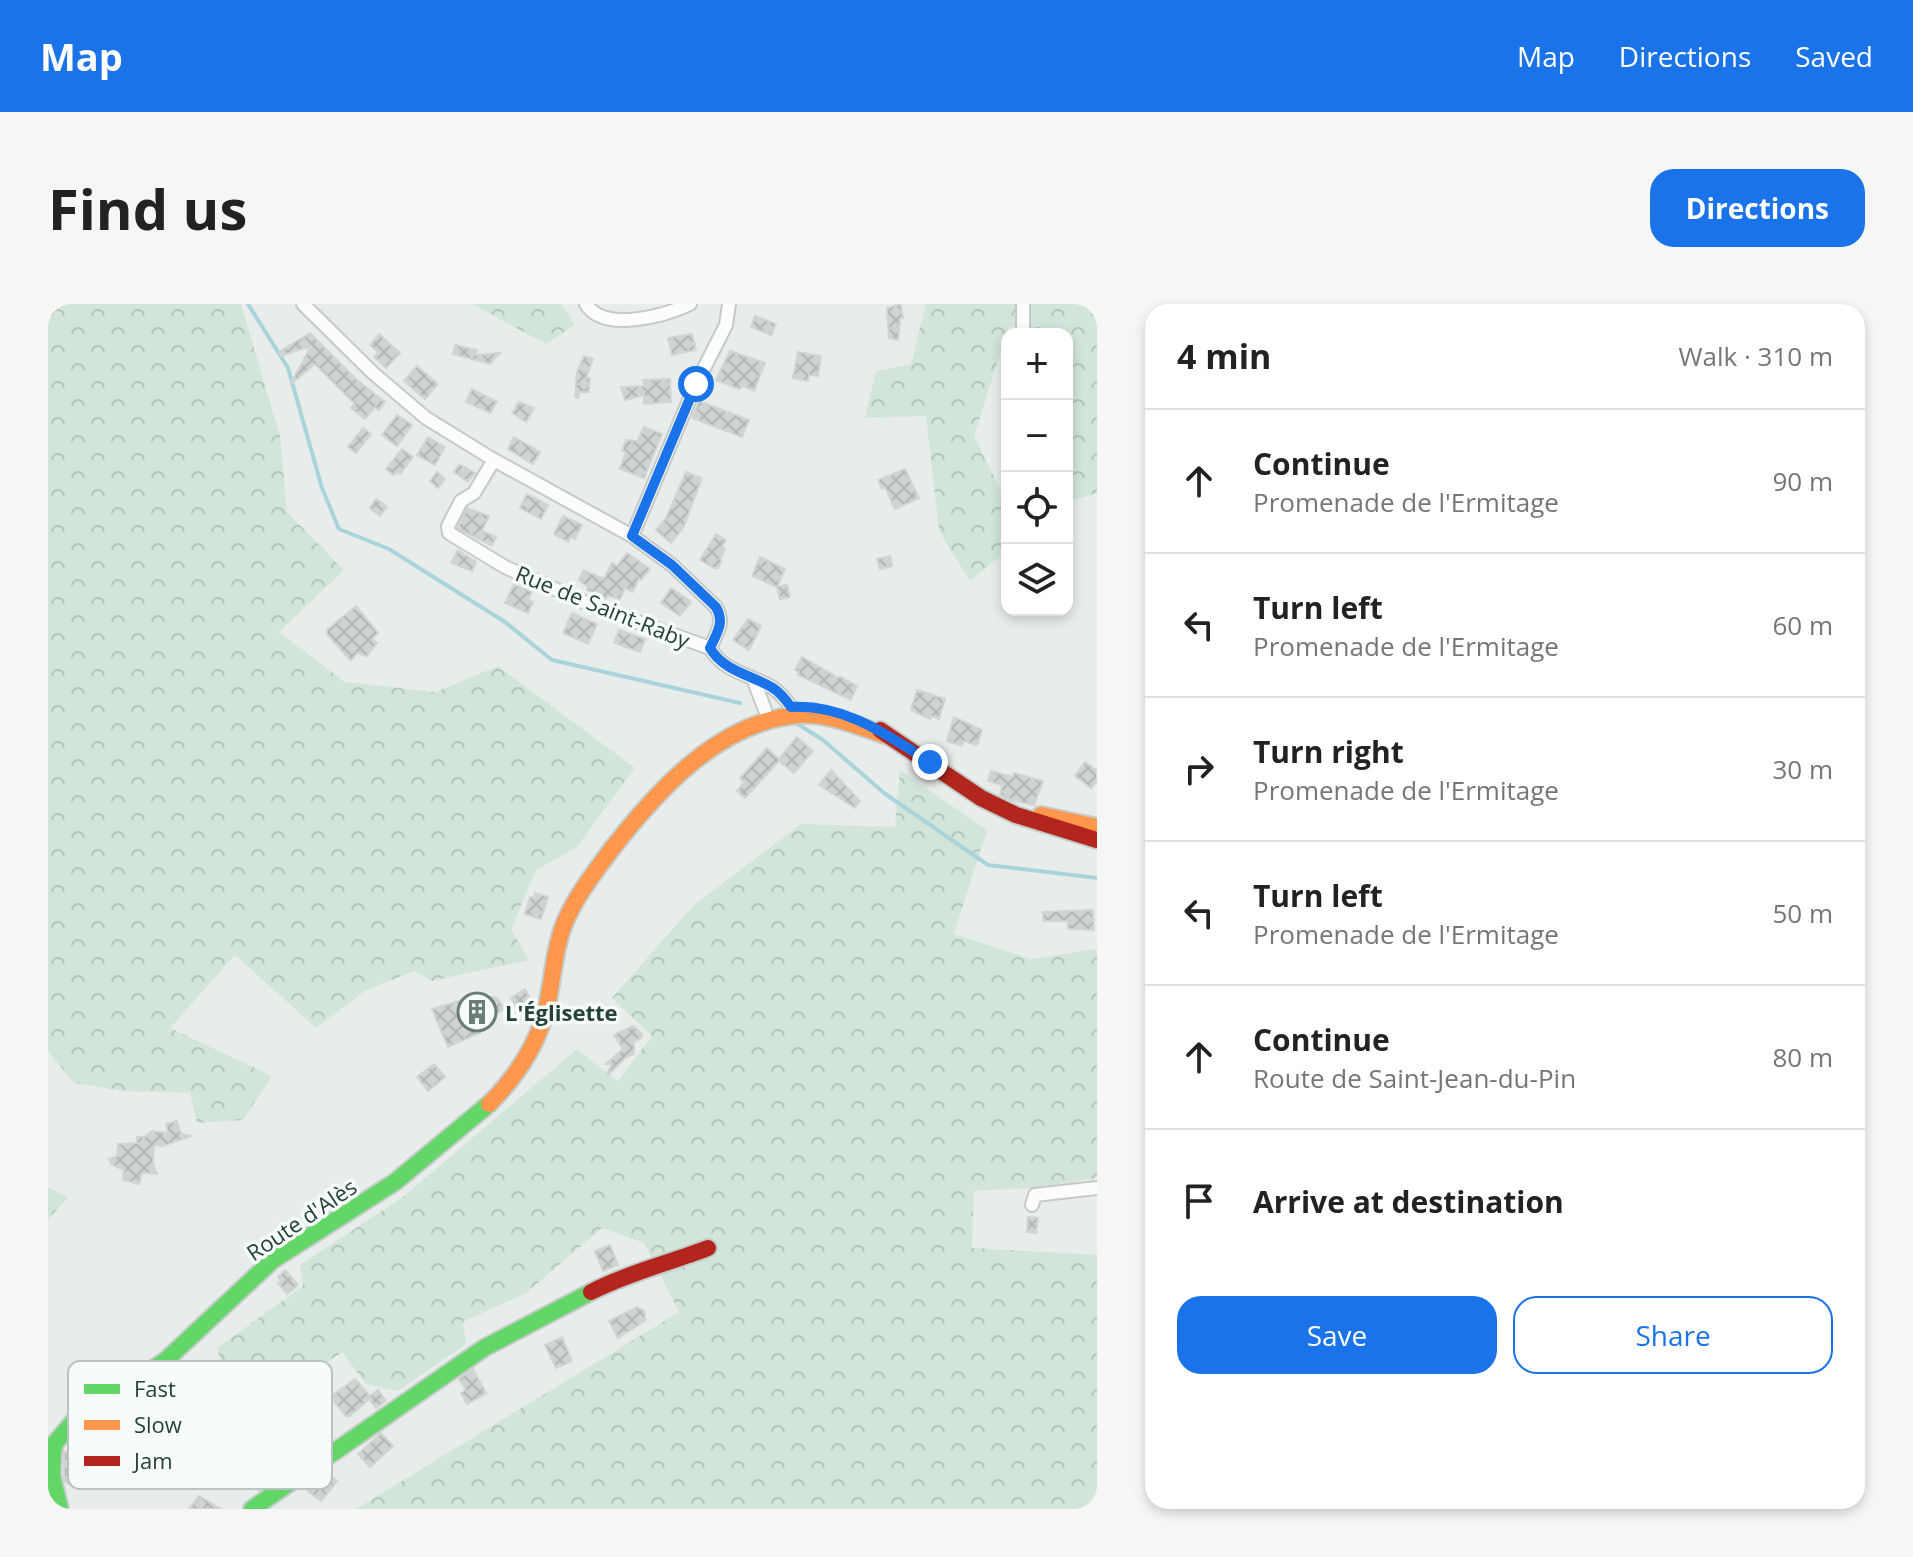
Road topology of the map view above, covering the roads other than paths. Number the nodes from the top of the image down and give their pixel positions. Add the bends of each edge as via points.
1 (303, 304) edge
2 (586, 304) edge
3 (690, 304) edge
4 (729, 304) edge
5 (1023, 304) edge
6 (1023, 328) edge
7 (494, 460) junction
8 (632, 536) junction
9 (710, 648) junction
10 (754, 681) junction
11 (791, 707) junction
12 (765, 710) junction
13 (888, 736) junction
14 (686, 770) junction
15 (1004, 809) junction
16 (1097, 827) edge
17 (1097, 840) edge
18 (1097, 1188) edge
19 (1032, 1205) dead end
20 (708, 1248) dead end
21 (163, 1361) edge
22 (68, 1427) edge
23 (332, 1453) edge
24 (281, 1489) edge
25 (60, 1509) edge
26 (252, 1509) edge

1 - 7 street via 426,418
2 - 3 street via 601,317 617,320 647,318
4 - 8 street via 726,325
5 - 6 street
7 - 8 street
7 - 9 street, Rue de Saint-Raby via 474,493 461,501 449,533 505,567 593,606
8 - 9 street via 716,607 721,624
9 - 10 street via 716,659
10 - 11 street via 770,686
10 - 12 street
11 - 12 main road
11 - 13 main road via 833,711
12 - 14 main road via 737,720
13 - 14 main road via 821,716 780,718 734,735
13 - 15 main road
14 - 21 main road, Route d'Alès via 637,817 579,894 566,919 543,1021 515,1075 481,1112 388,1188 273,1260
15 - 16 main road
15 - 17 main road
18 - 19 street via 1035,1195
20 - 23 main road via 620,1277 484,1348
22 - 25 main road, Route d'Alès via 50,1454
24 - 26 main road

